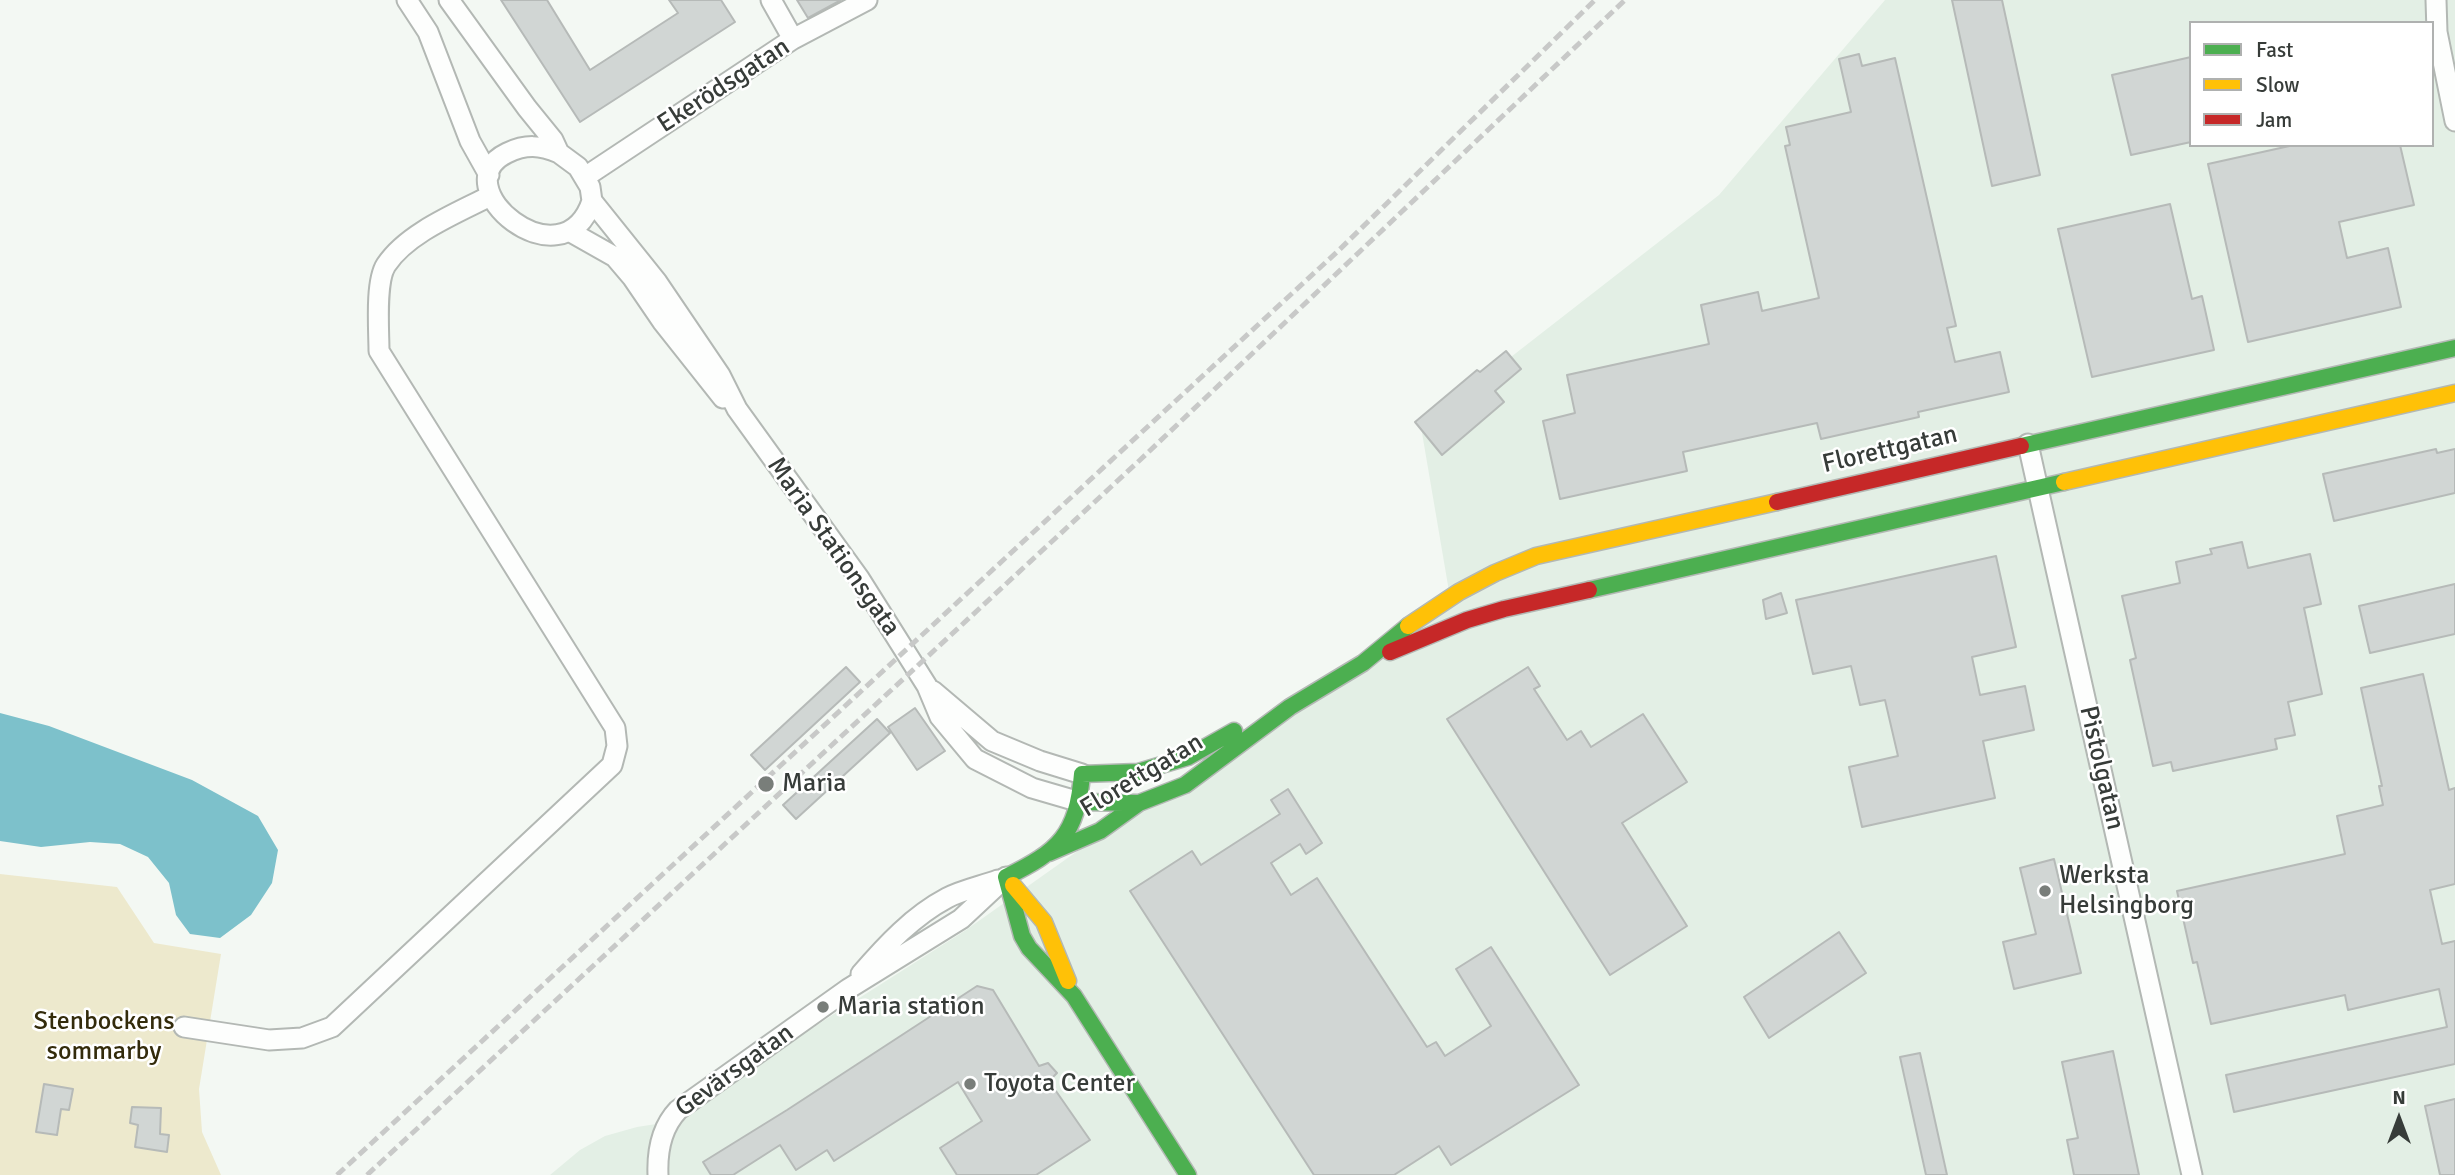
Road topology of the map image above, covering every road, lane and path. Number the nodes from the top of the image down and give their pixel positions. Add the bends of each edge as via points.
1 (407, 0) edge
2 (449, 0) edge
3 (771, 0) edge
4 (867, 0) edge
5 (2436, 0) edge
6 (793, 39) junction
7 (2455, 121) edge
8 (559, 153) junction
9 (489, 175) junction
10 (584, 177) junction
11 (490, 196) junction
12 (592, 201) junction
13 (569, 231) junction
14 (2455, 348) edge
15 (2455, 393) edge
16 (737, 409) junction
17 (2028, 444) junction
18 (2038, 487) junction
19 (1363, 663) junction
20 (927, 686) junction
21 (1290, 707) junction
22 (1138, 772) joint
23 (1082, 774) junction
24 (1080, 802) junction
25 (1139, 803) junction
26 (1049, 853) junction
27 (1006, 877) junction
28 (1074, 996) junction
29 (184, 1027) dead end
30 (657, 1175) edge
31 (1188, 1175) edge
32 (2192, 1175) edge

1 - 9 street via 428,33 470,141
2 - 8 street, Maria Stationsgata
3 - 6 street
4 - 6 street, Ekerödsgatan
5 - 7 street via 2437,32
6 - 10 street, Ekerödsgatan
8 - 9 street via 534,145 515,149 502,155
8 - 10 street, Maria Stationsgata
9 - 11 street
10 - 12 street, Maria Stationsgata
11 - 13 street, Maria Stationsgata via 519,226 543,234
11 - 29 street via 416,234 385,266 378,304 379,351 615,728 612,765 332,1027 302,1038 269,1040
12 - 13 street via 588,214
12 - 16 street, Maria Stationsgata via 657,282 720,375
13 - 16 street, Maria Stationsgata via 615,257 721,397
14 - 17 street, Florettgatan
15 - 18 street, Florettgatan
16 - 20 street, Maria Stationsgata via 859,578
17 - 18 street, Pistolgatan
17 - 19 street, Florettgatan via 1536,556 1459,592
18 - 19 street, Florettgatan via 1504,608
18 - 32 street, Pistolgatan
19 - 21 street, Florettgatan
20 - 23 street, Maria Stationsgata via 992,741
20 - 24 street, Maria Stationsgata via 940,717 975,760 1032,788
21 - 22 street, Florettgatan via 1188,757
21 - 25 street, Florettgatan via 1185,785
22 - 23 street, Maria Stationsgata
23 - 24 street, Gevärsgatan
24 - 25 street, Maria Stationsgata
24 - 26 street, Gevärsgatan via 1065,836
25 - 26 street, Florettgatan via 1100,831
26 - 27 street, Gevärsgatan
27 - 28 street via 1044,922
27 - 28 street via 1023,936
27 - 30 street, Gevärsgatan via 948,897 918,916 848,989 678,1110 664,1130
28 - 31 street

